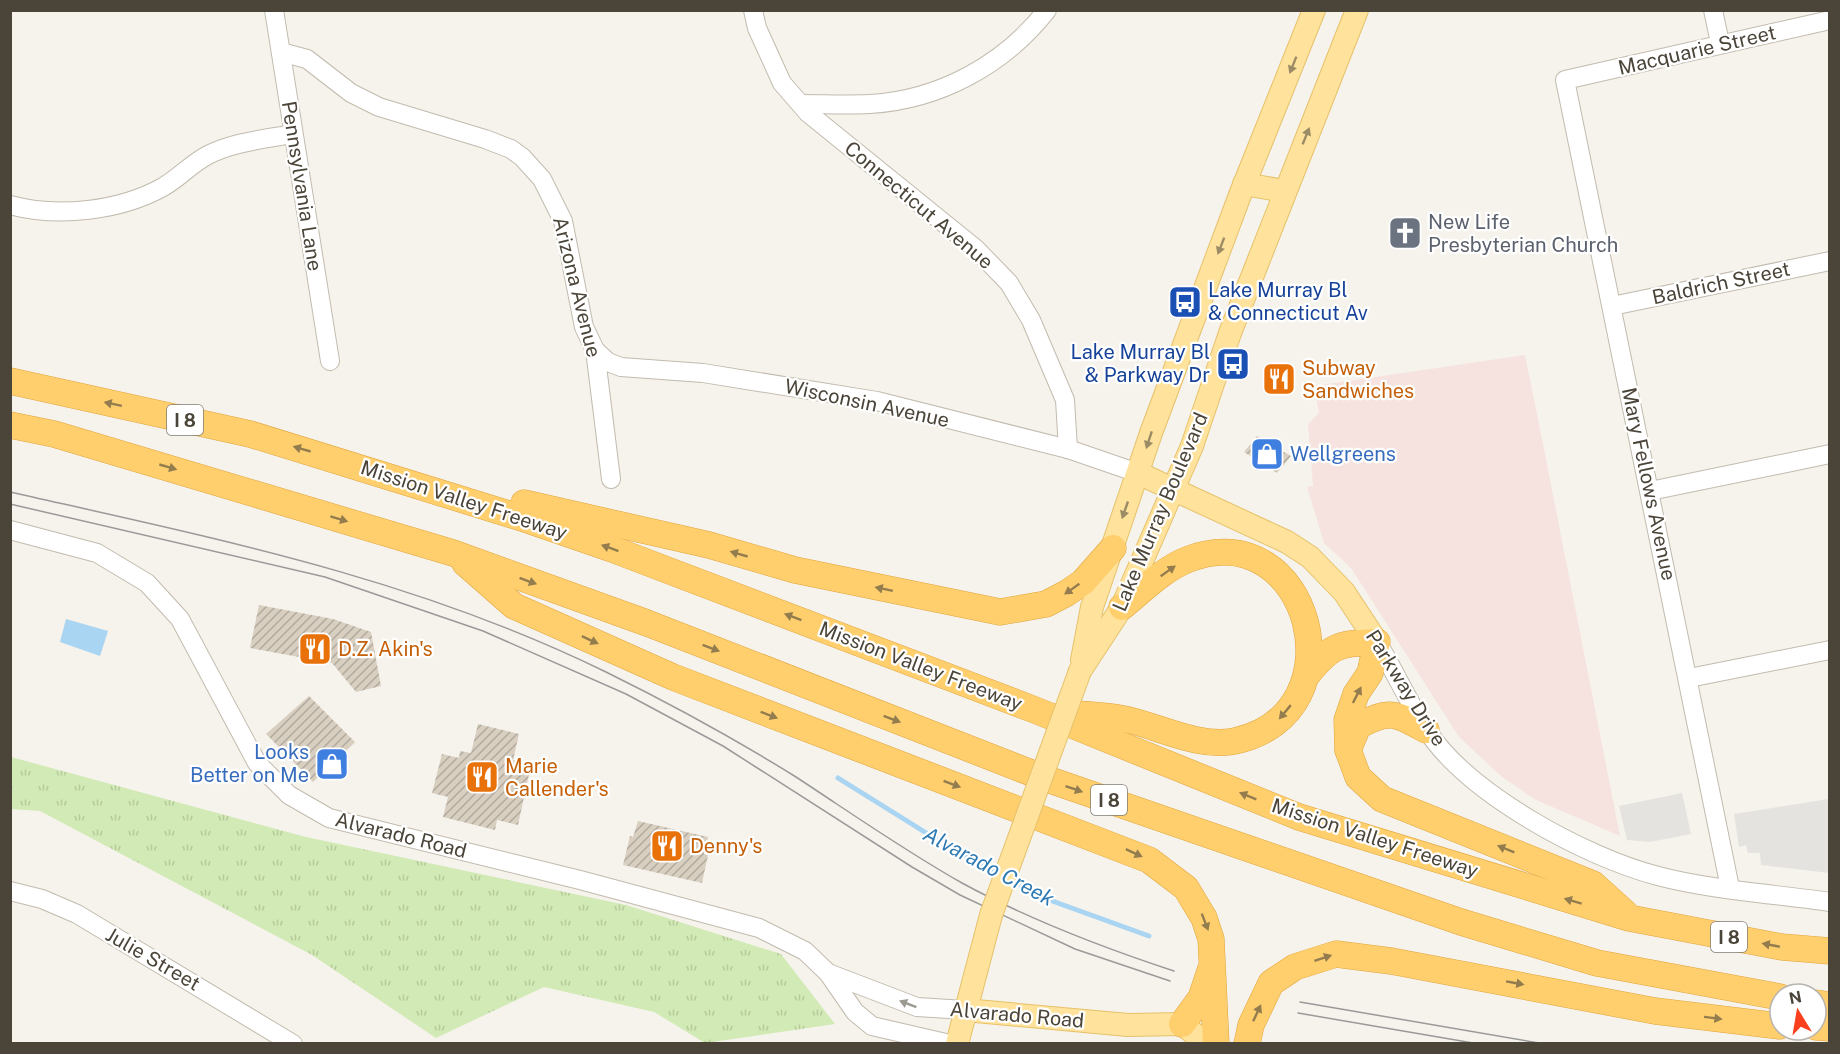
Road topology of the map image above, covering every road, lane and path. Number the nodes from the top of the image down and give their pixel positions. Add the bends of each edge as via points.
1 (274, 10) edge
2 (753, 10) edge
3 (1047, 10) edge
4 (1314, 10) edge
5 (1357, 10) edge
6 (1713, 10) edge
7 (1830, 20) edge
8 (1720, 43) junction
9 (281, 52) junction
10 (1565, 80) joint
11 (801, 104) junction
12 (293, 134) junction
13 (1244, 184) junction
14 (1284, 191) junction
15 (10, 206) edge
16 (1830, 261) edge
17 (1612, 306) junction
18 (595, 350) junction
19 (330, 361) dead end
20 (10, 381) edge
21 (10, 425) edge
22 (1068, 449) junction
23 (1830, 454) edge
24 (358, 466) junction
25 (1138, 473) junction
26 (611, 478) dead end
27 (1172, 489) junction
28 (1650, 491) junction
29 (10, 530) edge
30 (1113, 548) junction
31 (453, 553) junction
32 (1122, 607) junction
33 (1377, 642) junction
34 (1830, 650) edge
35 (1080, 670) junction
36 (1307, 675) junction
37 (1689, 678) junction
38 (1035, 710) junction
39 (1426, 730) junction
40 (1348, 750) junction
41 (1730, 888) junction
42 (10, 891) edge
43 (1830, 902) edge
44 (1629, 918) junction
45 (1830, 951) edge
46 (1212, 965) junction
47 (828, 973) junction
48 (1768, 995) edge
49 (965, 1010) junction
50 (1182, 1024) junction
51 (1768, 1025) edge
52 (285, 1043) edge
53 (950, 1044) edge
54 (957, 1044) edge
55 (1207, 1044) edge
56 (1216, 1044) edge
57 (1247, 1044) edge

1 - 9 street, Pennsylvania Lane
2 - 11 street, Connecticut Avenue via 782,83
3 - 11 street via 1004,54 946,87 871,104
4 -> 13 main road, Lake Murray Boulevard
14 -> 5 main road, Lake Murray Boulevard
6 - 8 street
7 - 8 street, Macquarie Street
8 - 10 street, Macquarie Street
9 - 12 street, Pennsylvania Lane
9 - 18 street, Arizona Avenue via 307,59 351,93 379,107 485,139 522,157 542,178 560,213 584,327
10 - 17 street, Mary Fellows Avenue
11 - 22 street, Connecticut Avenue via 976,249 1009,283 1031,320 1065,400
12 - 15 street via 208,154 163,187 126,202 82,210 41,211
12 - 19 street, Pennsylvania Lane
13 - 14 main road
13 -> 25 main road, Lake Murray Boulevard
14 - 27 main road, Lake Murray Boulevard via 1192,446
16 - 17 street, Baldrich Street
17 - 28 street, Mary Fellows Avenue
18 - 22 street, Wisconsin Avenue via 621,367 703,373 877,400
18 - 26 street, Arizona Avenue
24 -> 20 highway, Mission Valley Freeway / I 8 via 250,434
21 -> 31 highway, I 8 via 66,437
22 - 25 street, Wisconsin Avenue
23 - 28 street
30 -> 24 highway via 1083,582 1067,593 1046,604 1000,612 795,570 709,545
38 -> 24 highway, Mission Valley Freeway / I 8 via 612,549
25 - 27 main road, Parkway Drive
25 -> 30 main road, Lake Murray Boulevard
27 - 32 main road, Lake Murray Boulevard
27 - 33 main road, Parkway Drive via 1287,542 1310,557 1344,592
28 - 37 street, Mary Fellows Avenue
29 - 47 street, Alvarado Road via 98,553 147,583 180,619 257,763 288,795 329,819 759,928 805,951
30 - 35 main road, Lake Murray Boulevard via 1092,607
31 -> 46 highway via 514,606 642,663 767,715 1149,860 1171,874 1195,901 1211,939
31 -> 48 highway, I 8 via 647,623 1047,779 1461,922 1597,963
32 - 35 main road, Lake Murray Boulevard
32 -> 36 highway via 1173,567 1190,559 1224,554 1256,561 1280,576 1298,599 1309,631
33 - 36 highway via 1342,644 1323,655
33 - 39 street, Parkway Drive
40 -> 33 highway via 1347,720 1356,694 1370,673
34 - 37 street
35 - 49 main road, Lake Murray Boulevard, bridge via 991,915
36 -> 38 highway via 1277,721 1233,741 1205,741 1127,720
37 - 41 street, Mary Fellows Avenue
44 -> 38 highway, Mission Valley Freeway / I 8 via 1299,817
39 - 40 highway via 1402,717 1382,713 1358,726
39 - 41 street, Parkway Drive via 1454,762 1501,800 1575,846 1658,876
44 -> 40 highway via 1593,884 1382,799 1358,777
41 - 43 street, Parkway Drive
42 - 52 street, Julie Street via 77,914
45 -> 44 highway, Mission Valley Freeway / I 8 via 1782,947
46 - 50 highway via 1200,998
46 - 56 highway
49 -> 47 street, Alvarado Road via 917,1007
47 - 53 street, Alvarado Road via 855,1012 872,1026
49 - 50 main road, Alvarado Road via 1128,1024
49 - 54 main road, Lake Murray Boulevard
50 - 55 main road
57 -> 51 highway via 1271,983 1295,967 1336,954 1655,1011

